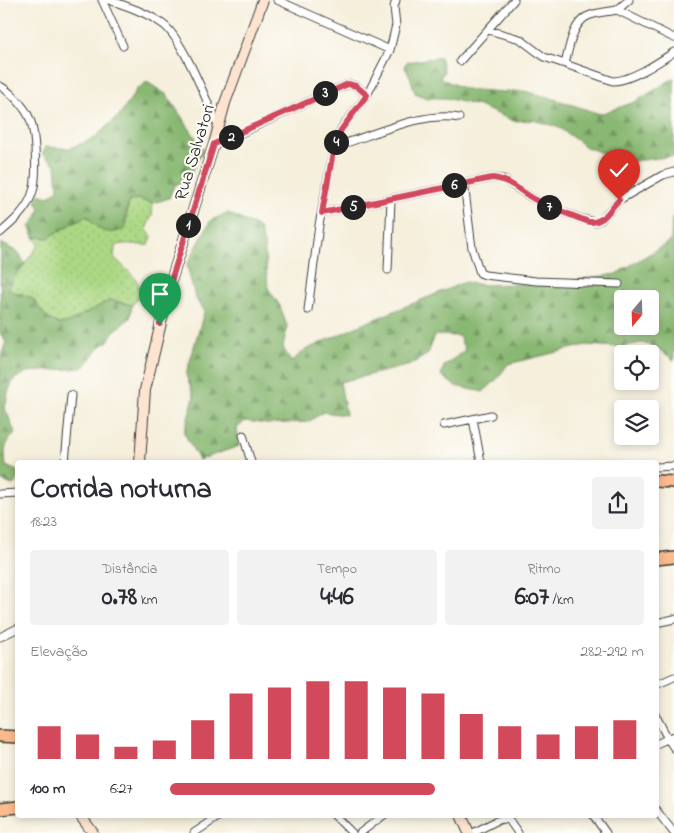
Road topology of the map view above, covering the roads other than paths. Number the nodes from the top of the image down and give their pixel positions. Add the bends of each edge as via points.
1 (102, 0) edge
2 (108, 0) edge
3 (263, 0) edge
4 (277, 0) edge
5 (396, 0) edge
6 (514, 0) edge
7 (629, 0) edge
8 (617, 10) junction
9 (488, 30) junction
10 (674, 38) edge
11 (123, 46) dead end
12 (390, 50) junction
13 (674, 52) edge
14 (460, 60) dead end
15 (566, 64) junction
16 (0, 86) edge
17 (367, 95) junction
18 (459, 118) dead end
19 (218, 127) junction
20 (214, 144) junction
21 (334, 147) junction
22 (674, 172) edge
23 (464, 183) junction
24 (391, 200) junction
25 (322, 213) junction
26 (0, 233) edge
27 (388, 270) dead end
28 (620, 284) dead end
29 (308, 310) dead end
30 (71, 395) dead end
31 (491, 415) dead end
32 (473, 419) junction
33 (444, 425) dead end
34 (243, 435) dead end
35 (65, 460) edge
36 (140, 460) edge
37 (250, 460) edge
38 (481, 460) edge
39 (660, 466) edge
40 (674, 466) edge
41 (665, 481) edge
42 (15, 493) edge
43 (0, 494) edge
44 (674, 557) edge
45 (659, 558) edge
46 (674, 619) edge
47 (659, 622) edge
48 (15, 630) edge
49 (0, 637) edge
50 (674, 677) edge
51 (659, 684) edge
52 (659, 720) edge
53 (0, 736) edge
54 (15, 737) edge
55 (671, 737) edge
56 (659, 743) edge
57 (674, 748) edge
58 (15, 807) edge
59 (0, 809) edge
60 (659, 814) edge
61 (82, 818) edge
62 (216, 818) edge
63 (337, 818) edge
64 (380, 818) edge
65 (463, 818) edge
66 (595, 818) edge
67 (93, 833) edge
68 (194, 833) edge
69 (352, 833) edge
70 (360, 833) edge
71 (471, 833) edge
72 (518, 833) edge
73 (606, 833) edge
74 (674, 833) edge

1 - 11 street
2 - 19 street via 142,12 165,26 181,47
3 - 19 main road, Rua Salvatori
4 - 12 street
5 - 12 street via 396,25
6 - 9 street
7 - 8 street
8 - 10 street
8 - 15 street via 587,16 580,22
9 - 14 street
9 - 15 street via 520,39 544,56
12 - 17 street
13 - 15 street via 619,81
16 - 26 street via 23,106 30,118 36,171 32,196
17 - 20 street via 348,84
17 - 21 street via 341,130
18 - 21 street via 415,120
19 - 20 main road, Rua Salvatori
20 - 36 main road, Rua Salvatori via 171,281 149,368
21 - 25 street
22 - 23 street via 619,200 601,220 595,222 552,208 503,179
23 - 24 street
23 - 28 street via 472,248 480,273 536,281
24 - 25 street
24 - 27 street
25 - 29 street
30 - 35 street
31 - 32 street
32 - 33 street
32 - 38 street
34 - 37 street
39 - 40 street
39 - 41 street
42 - 43 street
44 - 45 main road
46 - 47 street
48 - 49 street
50 - 51 street
52 - 55 street
53 - 54 main road
55 - 56 street
55 - 57 street
58 - 59 main road
60 - 74 street
61 - 67 main road
62 - 68 street
63 - 69 street
64 - 70 street
65 - 71 main road
66 - 73 street
71 - 72 street via 502,819 509,820

